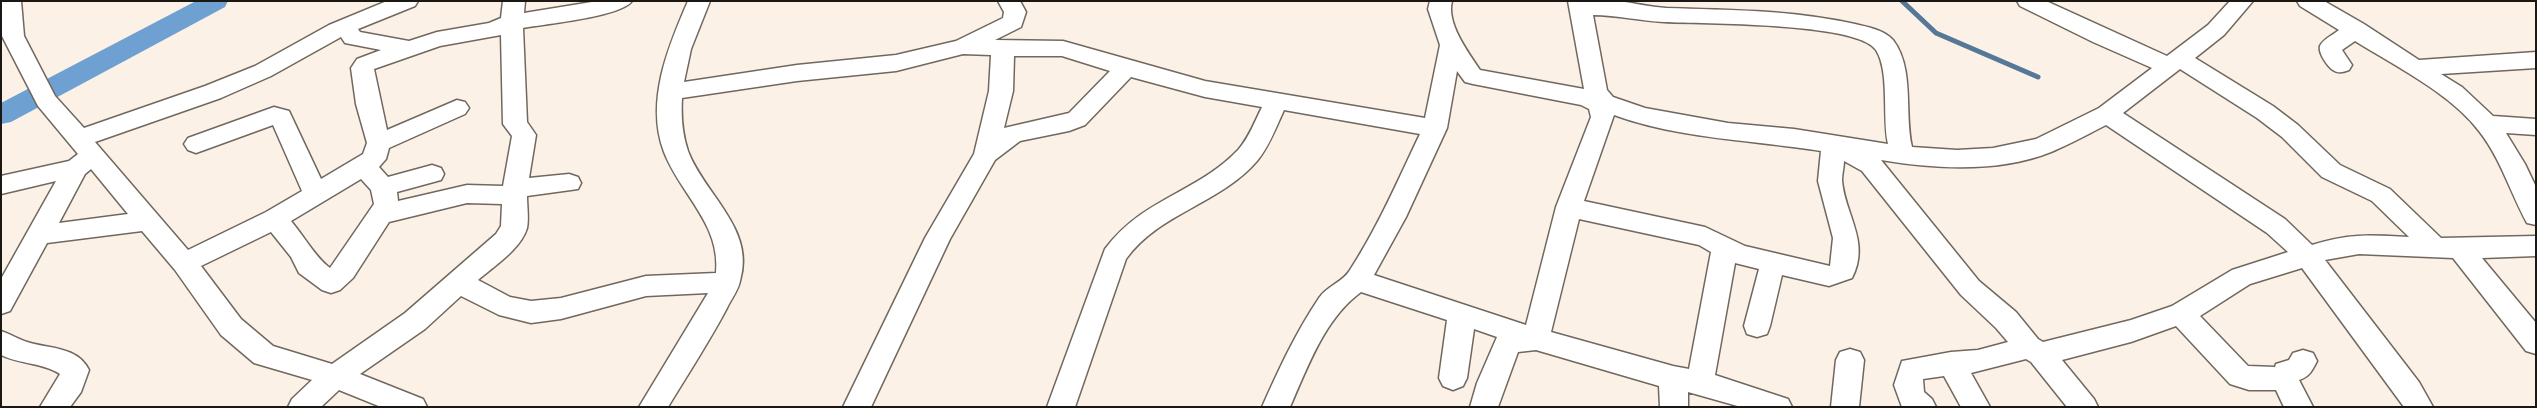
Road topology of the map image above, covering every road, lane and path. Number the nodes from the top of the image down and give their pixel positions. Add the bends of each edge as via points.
1 (10, 1) edge
2 (407, 1) edge
3 (622, 1) edge
4 (699, 1) edge
5 (1009, 1) edge
6 (1441, 1) edge
7 (2028, 1) edge
8 (2242, 1) edge
9 (2308, 1) edge
10 (1580, 5) edge
11 (1706, 8) edge
12 (513, 12) edge
13 (2356, 29) junction
14 (337, 30) junction
15 (1451, 45) junction
16 (963, 47) junction
17 (410, 48) junction
18 (1003, 49) junction
19 (2536, 60) edge
20 (2173, 62) junction
21 (2341, 65) dead end
22 (1127, 67) junction
23 (2417, 68) junction
24 (669, 92) junction
25 (1596, 99) junction
26 (1277, 101) junction
27 (456, 108) dead end
28 (2107, 114) junction
29 (2487, 124) junction
30 (2536, 126) edge
31 (1435, 128) junction
32 (378, 143) junction
33 (196, 144) dead end
34 (1834, 144) junction
35 (83, 154) junction
36 (986, 154) junction
37 (1902, 155) junction
38 (364, 167) junction
39 (432, 174) dead end
40 (569, 183) dead end
41 (1, 185) edge
42 (383, 187) junction
43 (516, 191) junction
44 (316, 195) junction
45 (1569, 207) junction
46 (2534, 212) edge
47 (384, 214) junction
48 (275, 219) junction
49 (148, 221) junction
50 (37, 236) junction
51 (2536, 246) edge
52 (1725, 247) junction
53 (2435, 248) junction
54 (2460, 249) junction
55 (2307, 255) junction
56 (184, 263) junction
57 (1774, 263) junction
58 (1358, 280) junction
59 (458, 282) junction
60 (726, 283) junction
61 (1, 304) edge
62 (2181, 314) junction
63 (1460, 315) junction
64 (1757, 326) dead end
65 (1536, 340) junction
66 (1, 342) edge
67 (2536, 343) edge
68 (2034, 350) junction
69 (1850, 360) dead end
70 (1950, 363) junction
71 (335, 376) junction
72 (1453, 378) dead end
73 (1673, 378) junction
74 (1700, 382) junction
75 (54, 407) edge
76 (302, 407) edge
77 (413, 407) edge
78 (653, 407) edge
79 (857, 407) edge
80 (1061, 407) edge
81 (1276, 407) edge
82 (1484, 407) edge
83 (1674, 407) edge
84 (1778, 407) edge
85 (1845, 407) edge
86 (1922, 407) edge
87 (1976, 407) edge
88 (2084, 407) edge
89 (2299, 407) edge
90 (2419, 407) edge

1 - 35 street via 13,36 43,94
2 - 14 street
3 - 12 street via 582,13
4 - 24 street via 684,36
5 - 16 street via 1015,12 1013,22
6 - 15 street via 1439,9
7 - 20 street via 2101,37
8 - 20 street via 2216,30
9 - 13 street
10 - 11 street via 1655,14
10 - 25 street
11 - 37 street via 1826,23 1868,35 1886,45 1896,94 1896,122
12 - 17 street via 494,30 438,39
12 - 43 street via 515,124 524,135
13 - 21 street via 2331,47
13 - 23 street
14 - 17 street via 347,30 353,38 372,43
14 - 35 street via 263,71
15 - 25 street via 1473,76
15 - 31 street
16 - 18 street
16 - 24 street via 896,63 797,73
17 - 32 street via 383,56 362,68
18 - 22 street via 1063,49
18 - 36 street via 1001,91
19 - 23 street
20 - 28 street
20 - 53 street via 2265,112 2331,171 2381,196
22 - 26 street via 1179,83
22 - 36 street via 1069,124 1013,134
23 - 29 street via 2454,93
24 - 60 street via 671,134 683,167 714,214 727,241 730,257
25 - 34 street via 1642,116
25 - 45 street via 1603,117
26 - 31 street
26 - 80 street via 1248,154 1236,166 1140,226 1122,242 1114,256
27 - 32 street
28 - 37 street via 2042,146 1993,157 1957,159
28 - 55 street via 2276,226
29 - 30 street
29 - 46 street via 2513,164
31 - 58 street via 1393,217
32 - 38 street via 374,159
33 - 44 street via 274,115 281,117
34 - 37 street
34 - 57 street via 1830,181 1846,238 1843,271 1829,276
34 - 68 street via 1870,165 1970,288
35 - 41 street
35 - 49 street
35 - 50 street
36 - 79 street via 938,238
38 - 42 street
38 - 44 street
39 - 42 street
40 - 43 street
42 - 47 street via 387,205
43 - 47 street via 444,198
43 - 59 street via 514,228 505,241
44 - 48 street
45 - 52 street via 1705,237
45 - 65 street
47 - 48 street via 344,271 331,283 308,266 302,252
48 - 56 street
49 - 50 street
49 - 56 street
50 - 61 street
51 - 54 street
52 - 57 street
52 - 74 street
53 - 54 street
53 - 55 street via 2359,244
54 - 67 street
55 - 62 street via 2242,277
55 - 90 street
56 - 71 street via 230,327 264,355
57 - 64 street
58 - 63 street
58 - 81 street via 1329,305 1297,360
59 - 60 street via 514,310 528,312 590,301 633,288 678,282
59 - 71 street via 415,321
60 - 78 street
62 - 68 street via 2131,331
62 - 89 street via 2240,376 2249,378 2294,370
63 - 65 street
63 - 72 street via 1460,338
65 - 73 street
65 - 82 street via 1508,342
66 - 75 street via 21,352 61,360 75,370 71,384
68 - 70 street
68 - 88 street
69 - 85 street
70 - 86 street via 1912,369 1908,384 1911,398
70 - 87 street
71 - 76 street
71 - 77 street
73 - 74 street
73 - 83 street
74 - 84 street

